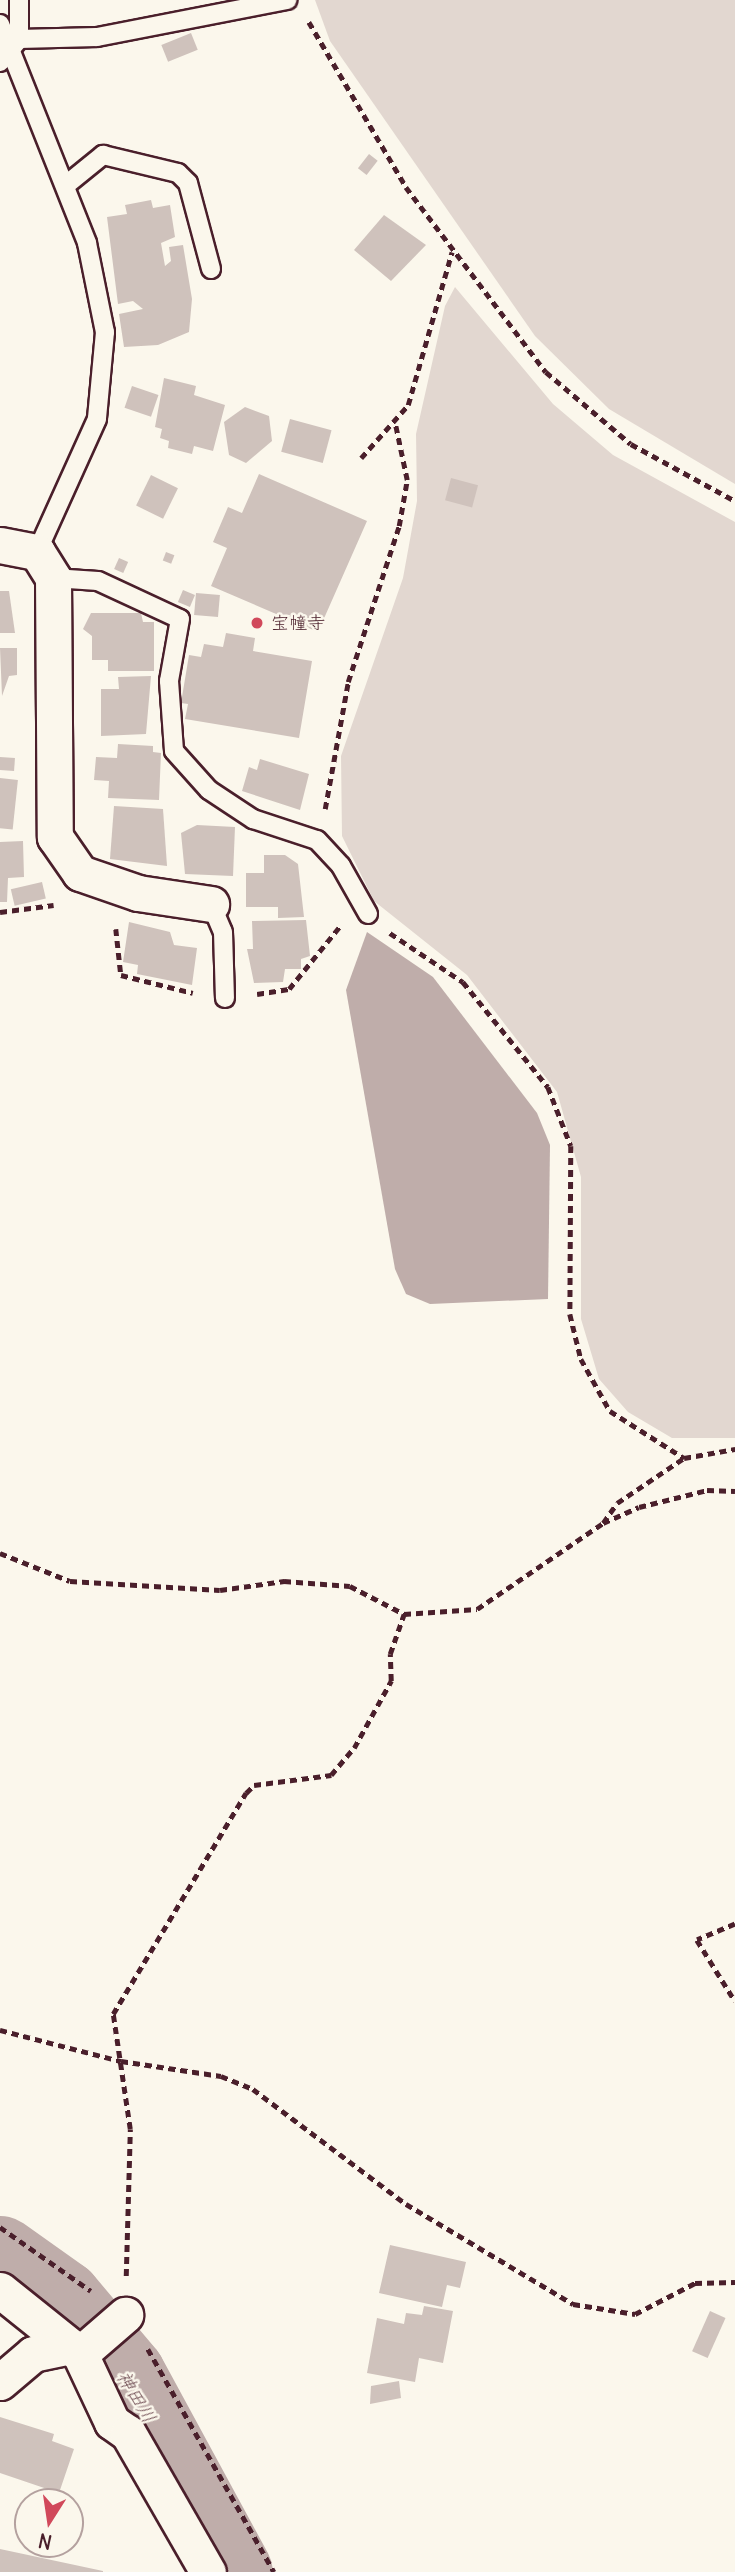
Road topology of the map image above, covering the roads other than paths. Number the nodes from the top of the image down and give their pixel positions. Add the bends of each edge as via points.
1 (19, 0) edge
2 (287, 0) edge
3 (0, 24) edge
4 (16, 42) junction
5 (0, 62) edge
6 (66, 185) junction
7 (211, 269) dead end
8 (0, 545) edge
9 (45, 565) junction
10 (211, 904) joint
11 (368, 914) road end
12 (225, 998) road end
13 (0, 2290) edge
14 (125, 2315) road end
15 (75, 2350) junction
16 (0, 2382) edge
17 (208, 2572) edge

1 - 4 lane
2 - 4 lane via 97,37
3 - 4 lane
4 - 5 lane
4 - 6 lane
6 - 7 lane via 103,155 178,173 188,183
6 - 9 lane via 87,243 107,361 97,419
8 - 9 street
9 - 10 street via 55,837 80,873 138,893
9 - 11 lane via 98,581 180,619 169,681 174,751 209,790 253,819 317,840 341,866
10 - 12 lane via 223,932
13 - 15 street
14 - 15 street
15 - 16 street via 33,2354
15 - 17 street via 112,2422 128,2433

